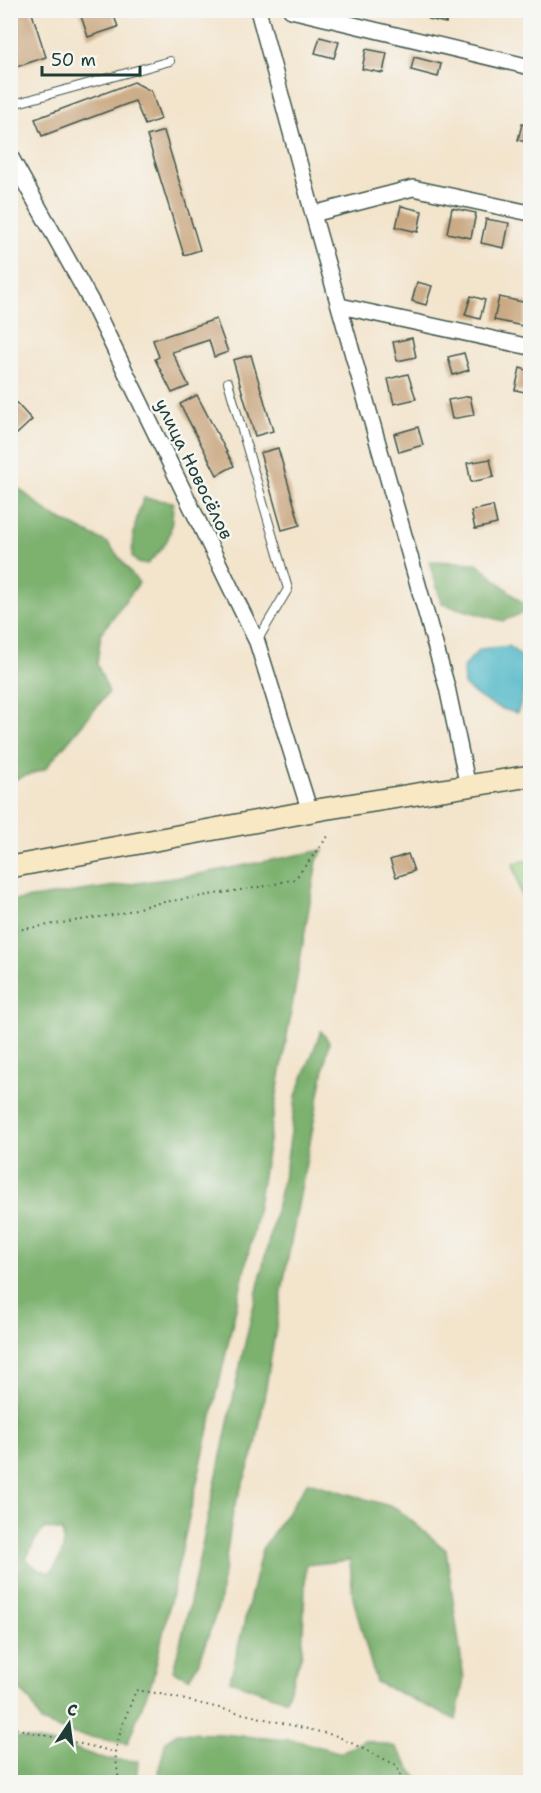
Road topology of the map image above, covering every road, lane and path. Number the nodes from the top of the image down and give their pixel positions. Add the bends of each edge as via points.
1 (258, 10) edge
2 (291, 10) edge
3 (170, 61) dead end
4 (531, 67) edge
5 (10, 105) edge
6 (10, 156) edge
7 (531, 213) edge
8 (314, 214) junction
9 (340, 306) junction
10 (531, 346) edge
11 (228, 382) dead end
12 (257, 642) junction
13 (531, 776) edge
14 (468, 787) junction
15 (310, 812) junction
16 (329, 835) dead end
17 (10, 867) edge
18 (10, 931) edge
19 (10, 1727) edge
20 (115, 1752) junction
21 (119, 1782) edge
22 (403, 1782) edge

1 - 8 street
2 - 4 street
3 - 5 lane
6 - 12 street, улица Новосёлов via 93,305
7 - 8 street via 413,188
8 - 9 street
9 - 10 street
9 - 14 street via 447,687
11 - 12 lane via 288,589
12 - 15 street, улица Новосёлов
13 - 14 street
14 - 15 street
15 - 17 street
16 - 18 path via 295,879
19 - 20 path
20 - 21 path
20 - 22 path via 136,1690 337,1736 396,1765

